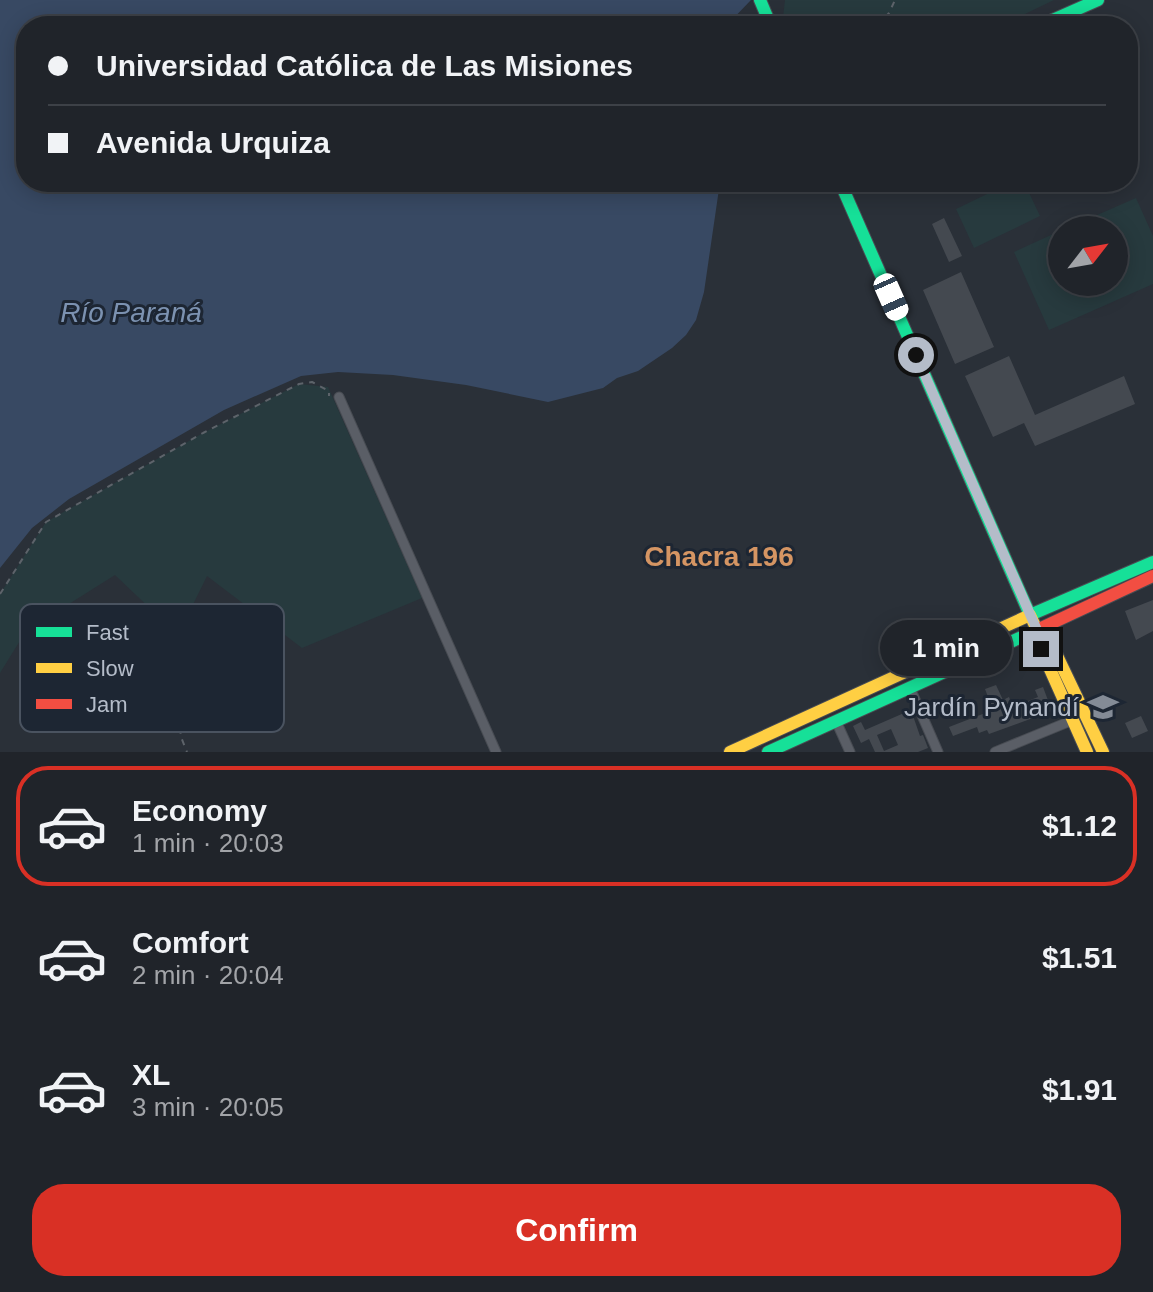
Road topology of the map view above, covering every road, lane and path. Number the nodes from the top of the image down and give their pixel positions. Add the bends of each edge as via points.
1 (1098, 0) edge
2 (1062, 16) edge
3 (844, 192) edge
4 (339, 397) dead end
5 (344, 408) junction
6 (1153, 562) edge
7 (1153, 576) edge
8 (0, 594) edge
9 (1030, 615) junction
10 (1037, 630) junction
11 (910, 688) junction
12 (1073, 720) junction
13 (836, 721) junction
14 (180, 732) edge
15 (187, 752) edge
16 (496, 752) edge
17 (730, 752) edge
18 (768, 752) edge
19 (850, 752) edge
20 (938, 752) edge
21 (995, 752) edge
22 (1087, 752) edge
23 (1103, 752) edge

1 - 2 main road
3 - 9 main road
4 - 5 street
5 - 8 path via 329,400 329,391 321,386 299,384 203,433 46,522
5 - 16 street
6 - 9 main road
7 - 10 main road
9 - 10 main road
9 - 17 main road
10 - 11 main road
10 - 12 main road
10 - 23 main road via 1051,643
11 - 13 main road
11 - 20 street
12 - 21 street
12 - 22 main road
13 - 18 main road
13 - 19 street
14 - 15 path

